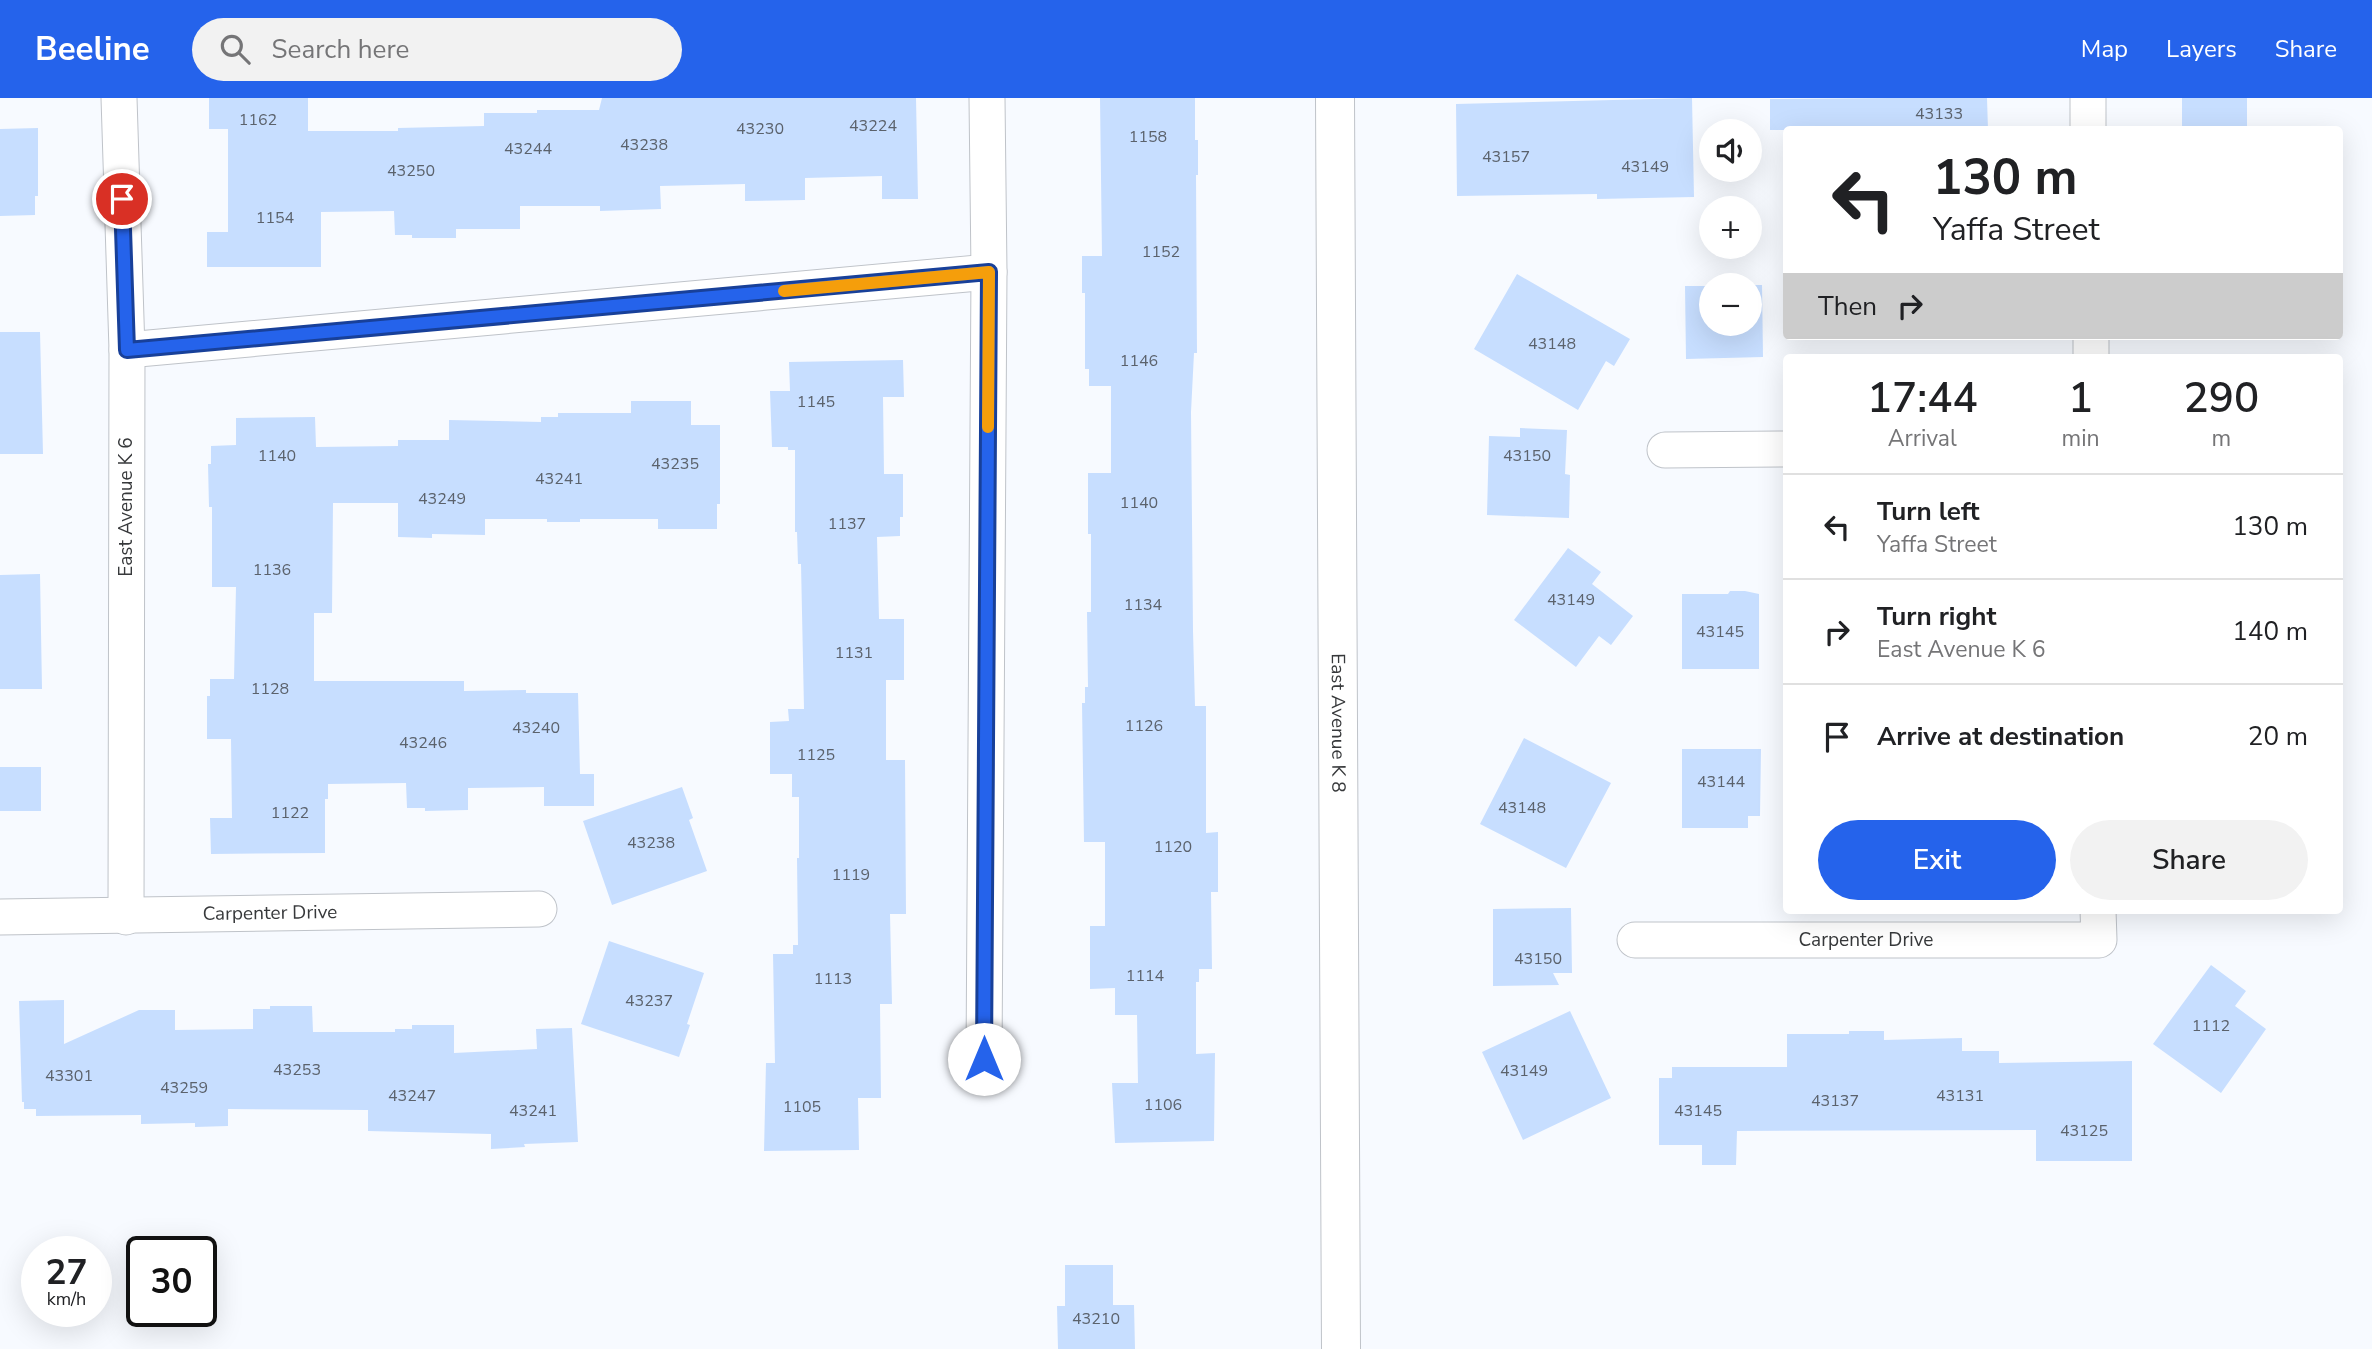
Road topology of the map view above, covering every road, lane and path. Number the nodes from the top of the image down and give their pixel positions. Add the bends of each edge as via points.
1 (119, 98) edge
2 (987, 98) edge
3 (1335, 98) edge
4 (2088, 98) edge
5 (2088, 126) edge
6 (989, 272) junction
7 (127, 350) junction
8 (1783, 449) edge
9 (1665, 450) dead end
10 (539, 909) dead end
11 (0, 917) edge
12 (126, 917) junction
13 (2098, 925) edge
14 (1635, 940) dead end
15 (984, 1059) dead end
16 (1341, 1349) edge

1 - 7 street, East Avenue K 6
2 - 6 street
3 - 16 street, East Avenue K 8
4 - 5 street
6 - 7 street
6 - 15 street
7 - 12 street, East Avenue K 6
8 - 9 street
10 - 12 street, Carpenter Drive
11 - 12 street, Carpenter Drive
13 - 14 street, Carpenter Drive

